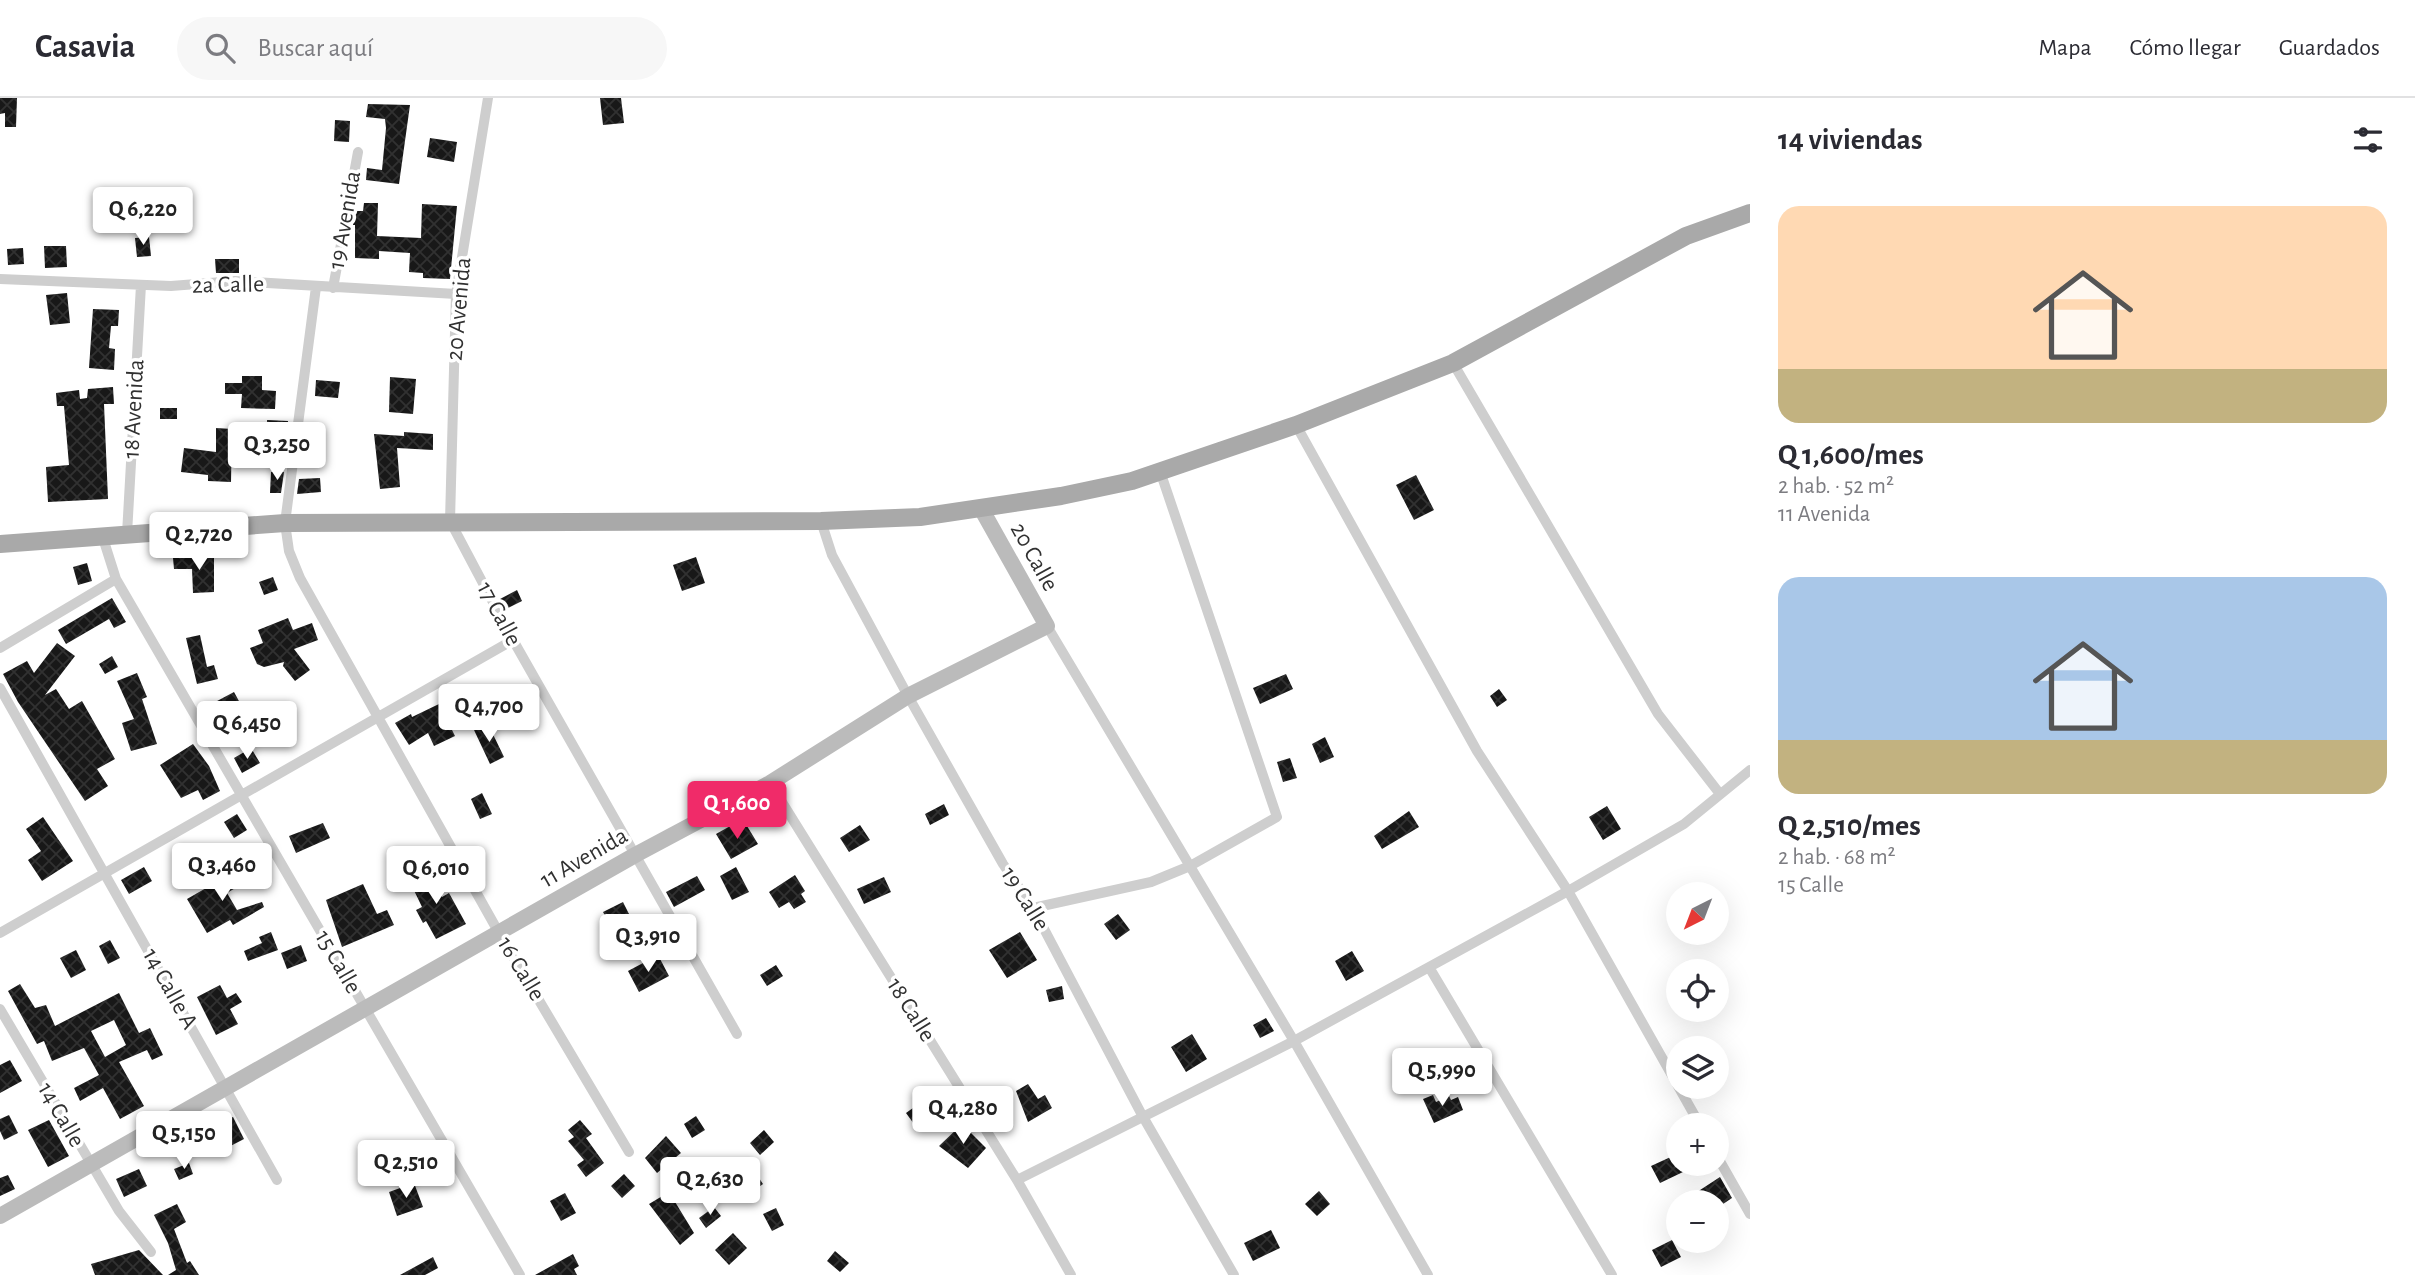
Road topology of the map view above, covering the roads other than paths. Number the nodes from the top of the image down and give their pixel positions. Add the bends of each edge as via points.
1 (488, 98) edge
2 (358, 152) dead end
3 (1750, 213) edge
4 (0, 279) edge
5 (141, 285) junction
6 (316, 287) junction
7 (333, 288) junction
8 (456, 294) junction
9 (1453, 363) junction
10 (1296, 425) junction
11 (1160, 471) junction
12 (982, 510) junction
13 (450, 521) junction
14 (821, 521) junction
15 (285, 523) junction
16 (127, 534) junction
17 (102, 536) junction
18 (0, 544) edge
19 (116, 579) junction
20 (1047, 626) junction
21 (513, 640) junction
22 (0, 648) edge
23 (0, 688) edge
24 (908, 696) junction
25 (379, 719) junction
26 (1750, 769) edge
27 (770, 783) junction
28 (1720, 794) junction
29 (244, 796) junction
30 (636, 854) junction
31 (1190, 866) junction
32 (104, 873) junction
33 (1568, 891) junction
34 (1033, 908) junction
35 (0, 933) edge
36 (499, 933) junction
37 (1429, 967) junction
38 (0, 1009) edge
39 (366, 1010) junction
40 (737, 1034) dead end
41 (1294, 1041) junction
42 (226, 1089) junction
43 (1693, 1113) edge
44 (1142, 1115) junction
45 (629, 1152) dead end
46 (90, 1164) junction
47 (1728, 1176) edge
48 (277, 1180) dead end
49 (1017, 1180) junction
50 (1750, 1214) edge
51 (0, 1216) edge
52 (151, 1252) dead end
53 (520, 1275) edge
54 (1071, 1275) edge
55 (1234, 1275) edge
56 (1429, 1275) edge
57 (1612, 1275) edge

1 - 8 street, 20 Avenida
2 - 7 street, 19 Avenida
3 - 9 main road via 1686,236
4 - 5 street, 2a Calle
5 - 6 street, 2a Calle via 235,281
5 - 16 street, 18 Avenida
6 - 7 street, 2a Calle
6 - 15 street, 19 Avenida
7 - 8 street, 2a Calle
8 - 13 street, 20 Avenida
9 - 10 main road
9 - 28 street via 1658,714
10 - 11 main road
10 - 33 street via 1477,751
11 - 12 main road
11 - 31 street via 1277,817
12 - 14 main road
12 - 20 street, 20 Calle
13 - 14 main road
13 - 15 main road
13 - 21 street, 17 Calle
14 - 24 street, 19 Calle via 832,555
15 - 16 main road
15 - 25 street, 16 Calle via 289,551 300,578
16 - 17 main road
17 - 18 main road
17 - 19 street, 15 Calle
19 - 22 street
19 - 29 street, 15 Calle
20 - 24 street, 11 Avenida
20 - 31 street
21 - 25 street
21 - 30 street, 17 Calle
23 - 32 street, 14 Calle A
24 - 27 street, 11 Avenida
24 - 34 street, 19 Calle
25 - 29 street
25 - 36 street, 16 Calle
26 - 28 street
27 - 30 street, 11 Avenida
27 - 49 street, 18 Calle
28 - 33 street via 1684,824
29 - 32 street
29 - 39 street, 15 Calle
30 - 36 street, 11 Avenida
30 - 40 street, 17 Calle
31 - 34 street via 1150,882
31 - 41 street
32 - 35 street
32 - 42 street, 14 Calle A
33 - 37 street
33 - 43 street
34 - 44 street, 19 Calle
36 - 39 street, 11 Avenida
36 - 45 street, 16 Calle
37 - 41 street
37 - 57 street
38 - 46 street, 14 Calle
39 - 42 street, 11 Avenida
39 - 53 street, 15 Calle
41 - 44 street
41 - 56 street
42 - 46 street, 11 Avenida
42 - 48 street, 14 Calle A
44 - 49 street
44 - 55 street, 19 Calle
46 - 51 street, 11 Avenida
46 - 52 street, 14 Calle
47 - 50 street
49 - 54 street, 18 Calle

